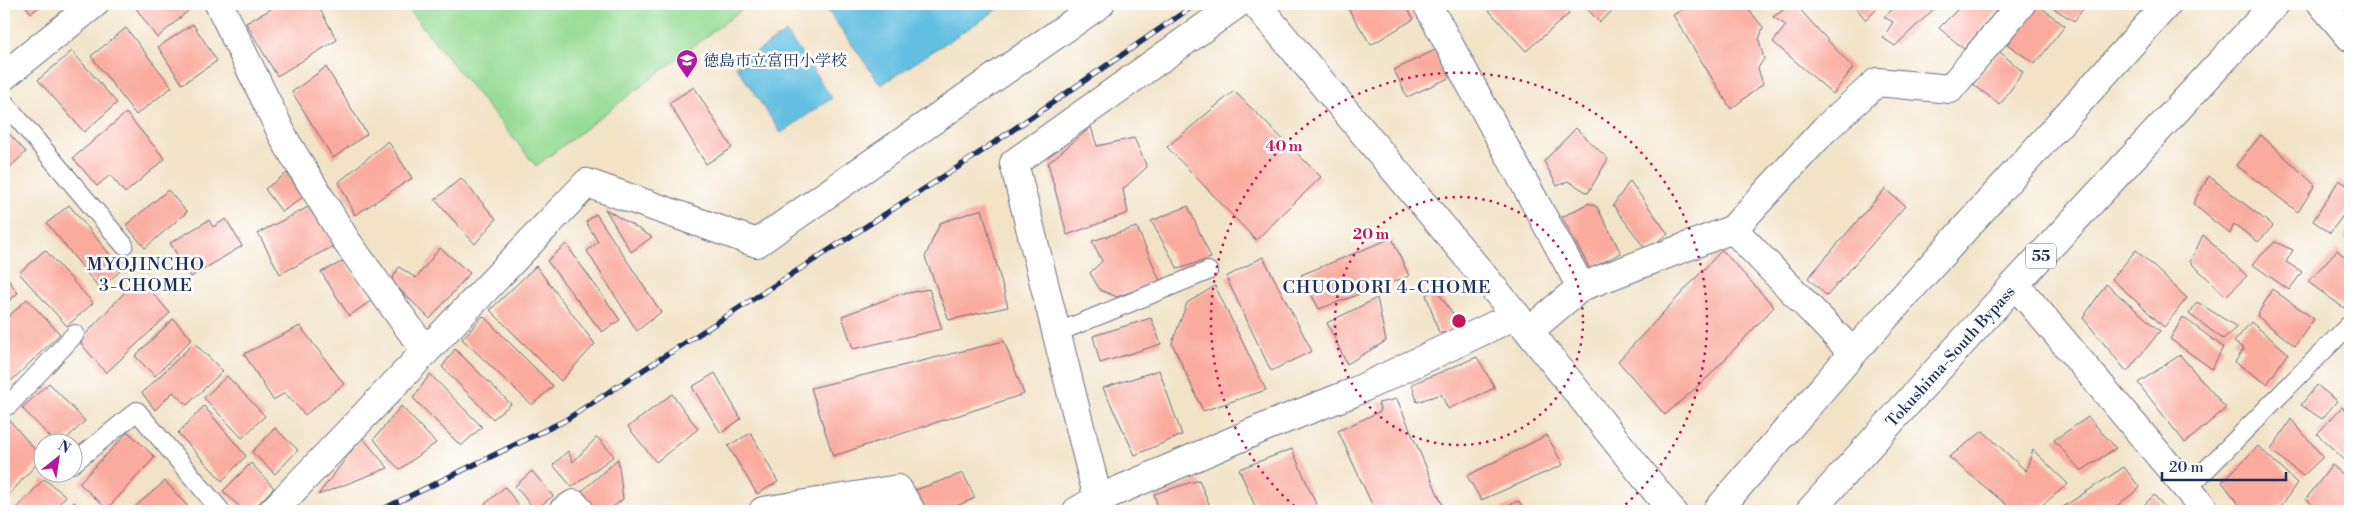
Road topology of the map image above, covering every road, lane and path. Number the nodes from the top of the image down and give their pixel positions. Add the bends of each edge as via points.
1 (94, 4) edge
2 (219, 4) edge
3 (1100, 4) edge
4 (1237, 4) edge
5 (1256, 4) edge
6 (1427, 4) edge
7 (2021, 4) edge
8 (2275, 4) edge
9 (2322, 4) edge
10 (2157, 7) edge
11 (2350, 37) edge
12 (4, 76) edge
13 (4, 102) edge
14 (1733, 229) junction
15 (124, 245) dead end
16 (1208, 271) dead end
17 (2015, 284) junction
18 (1581, 287) junction
19 (1523, 323) junction
20 (2350, 324) edge
21 (1056, 333) junction
22 (75, 334) dead end
23 (427, 350) junction
24 (1853, 353) junction
25 (4, 399) edge
26 (82, 456) edge
27 (2188, 489) junction
28 (1092, 507) edge
29 (221, 511) edge
30 (273, 511) edge
31 (564, 511) edge
32 (580, 511) edge
33 (763, 511) edge
34 (911, 511) edge
35 (1672, 511) edge
36 (1717, 511) edge
37 (1810, 511) edge
38 (2206, 511) edge

1 - 12 main road
2 - 23 main road via 286,142 347,242
3 - 23 main road via 757,243 587,183
4 - 21 main road via 1014,163
5 - 19 main road
6 - 18 main road
7 - 14 main road via 1950,89 1877,82 1824,130
8 - 17 main road, Tokushima-South Bypass / 55
9 - 11 main road
10 - 24 main road
13 - 15 lane
14 - 18 main road
14 - 24 main road
16 - 21 lane
17 - 27 main road
17 - 37 main road, Tokushima-South Bypass / 55
18 - 19 main road
19 - 28 main road via 1352,393
19 - 35 main road
20 - 27 lane
21 - 28 main road
22 - 25 lane via 9,405
23 - 30 main road
24 - 36 main road
26 - 29 lane via 137,411
27 - 38 main road
31 - 32 main road via 574,504
33 - 34 main road via 898,489

